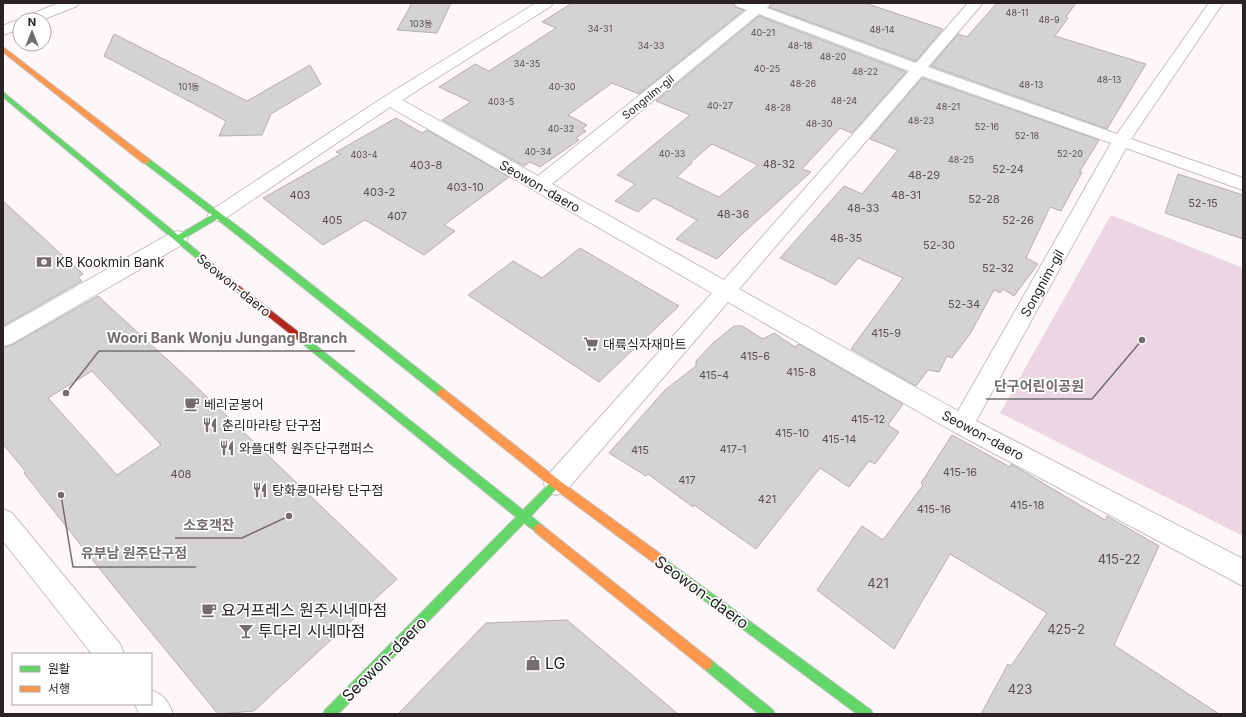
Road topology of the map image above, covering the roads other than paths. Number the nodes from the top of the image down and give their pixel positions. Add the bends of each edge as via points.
1 (72, 3) edge
2 (546, 3) edge
3 (741, 3) edge
4 (976, 3) edge
5 (1216, 3) edge
6 (761, 6) edge
7 (50, 12) edge
8 (3, 49) edge
9 (918, 69) junction
10 (3, 94) edge
11 (390, 100) junction
12 (1121, 141) junction
13 (1243, 184) edge
14 (539, 185) junction
15 (217, 215) junction
16 (178, 238) junction
17 (726, 291) junction
18 (3, 338) edge
19 (962, 425) junction
20 (556, 484) junction
21 (524, 518) junction
22 (3, 521) edge
23 (1243, 574) edge
24 (109, 653) edge
25 (151, 705) edge
26 (158, 714) edge
27 (329, 714) edge
28 (769, 714) edge
29 (867, 714) edge

1 - 7 street
2 - 11 street
3 - 6 street
4 - 9 street
5 - 12 street, Songnim-gil
6 - 9 street
6 - 14 street, Songnim-gil
8 - 15 street, Seowon-daero
9 - 12 street
9 - 17 street
10 - 16 street, Seowon-daero
11 - 14 street, Seowon-daero
11 - 15 street
12 - 13 street
12 - 19 street, Songnim-gil
14 - 17 street, Seowon-daero
15 - 16 street
15 - 20 street, Seowon-daero
16 - 18 street
16 - 21 street, Seowon-daero
17 - 19 street, Seowon-daero
17 - 20 street
19 - 23 street, Seowon-daero
20 - 21 street
20 - 29 street, Seowon-daero
21 - 27 street, Seowon-daero
21 - 28 street, Seowon-daero
22 - 24 street
25 - 26 street

